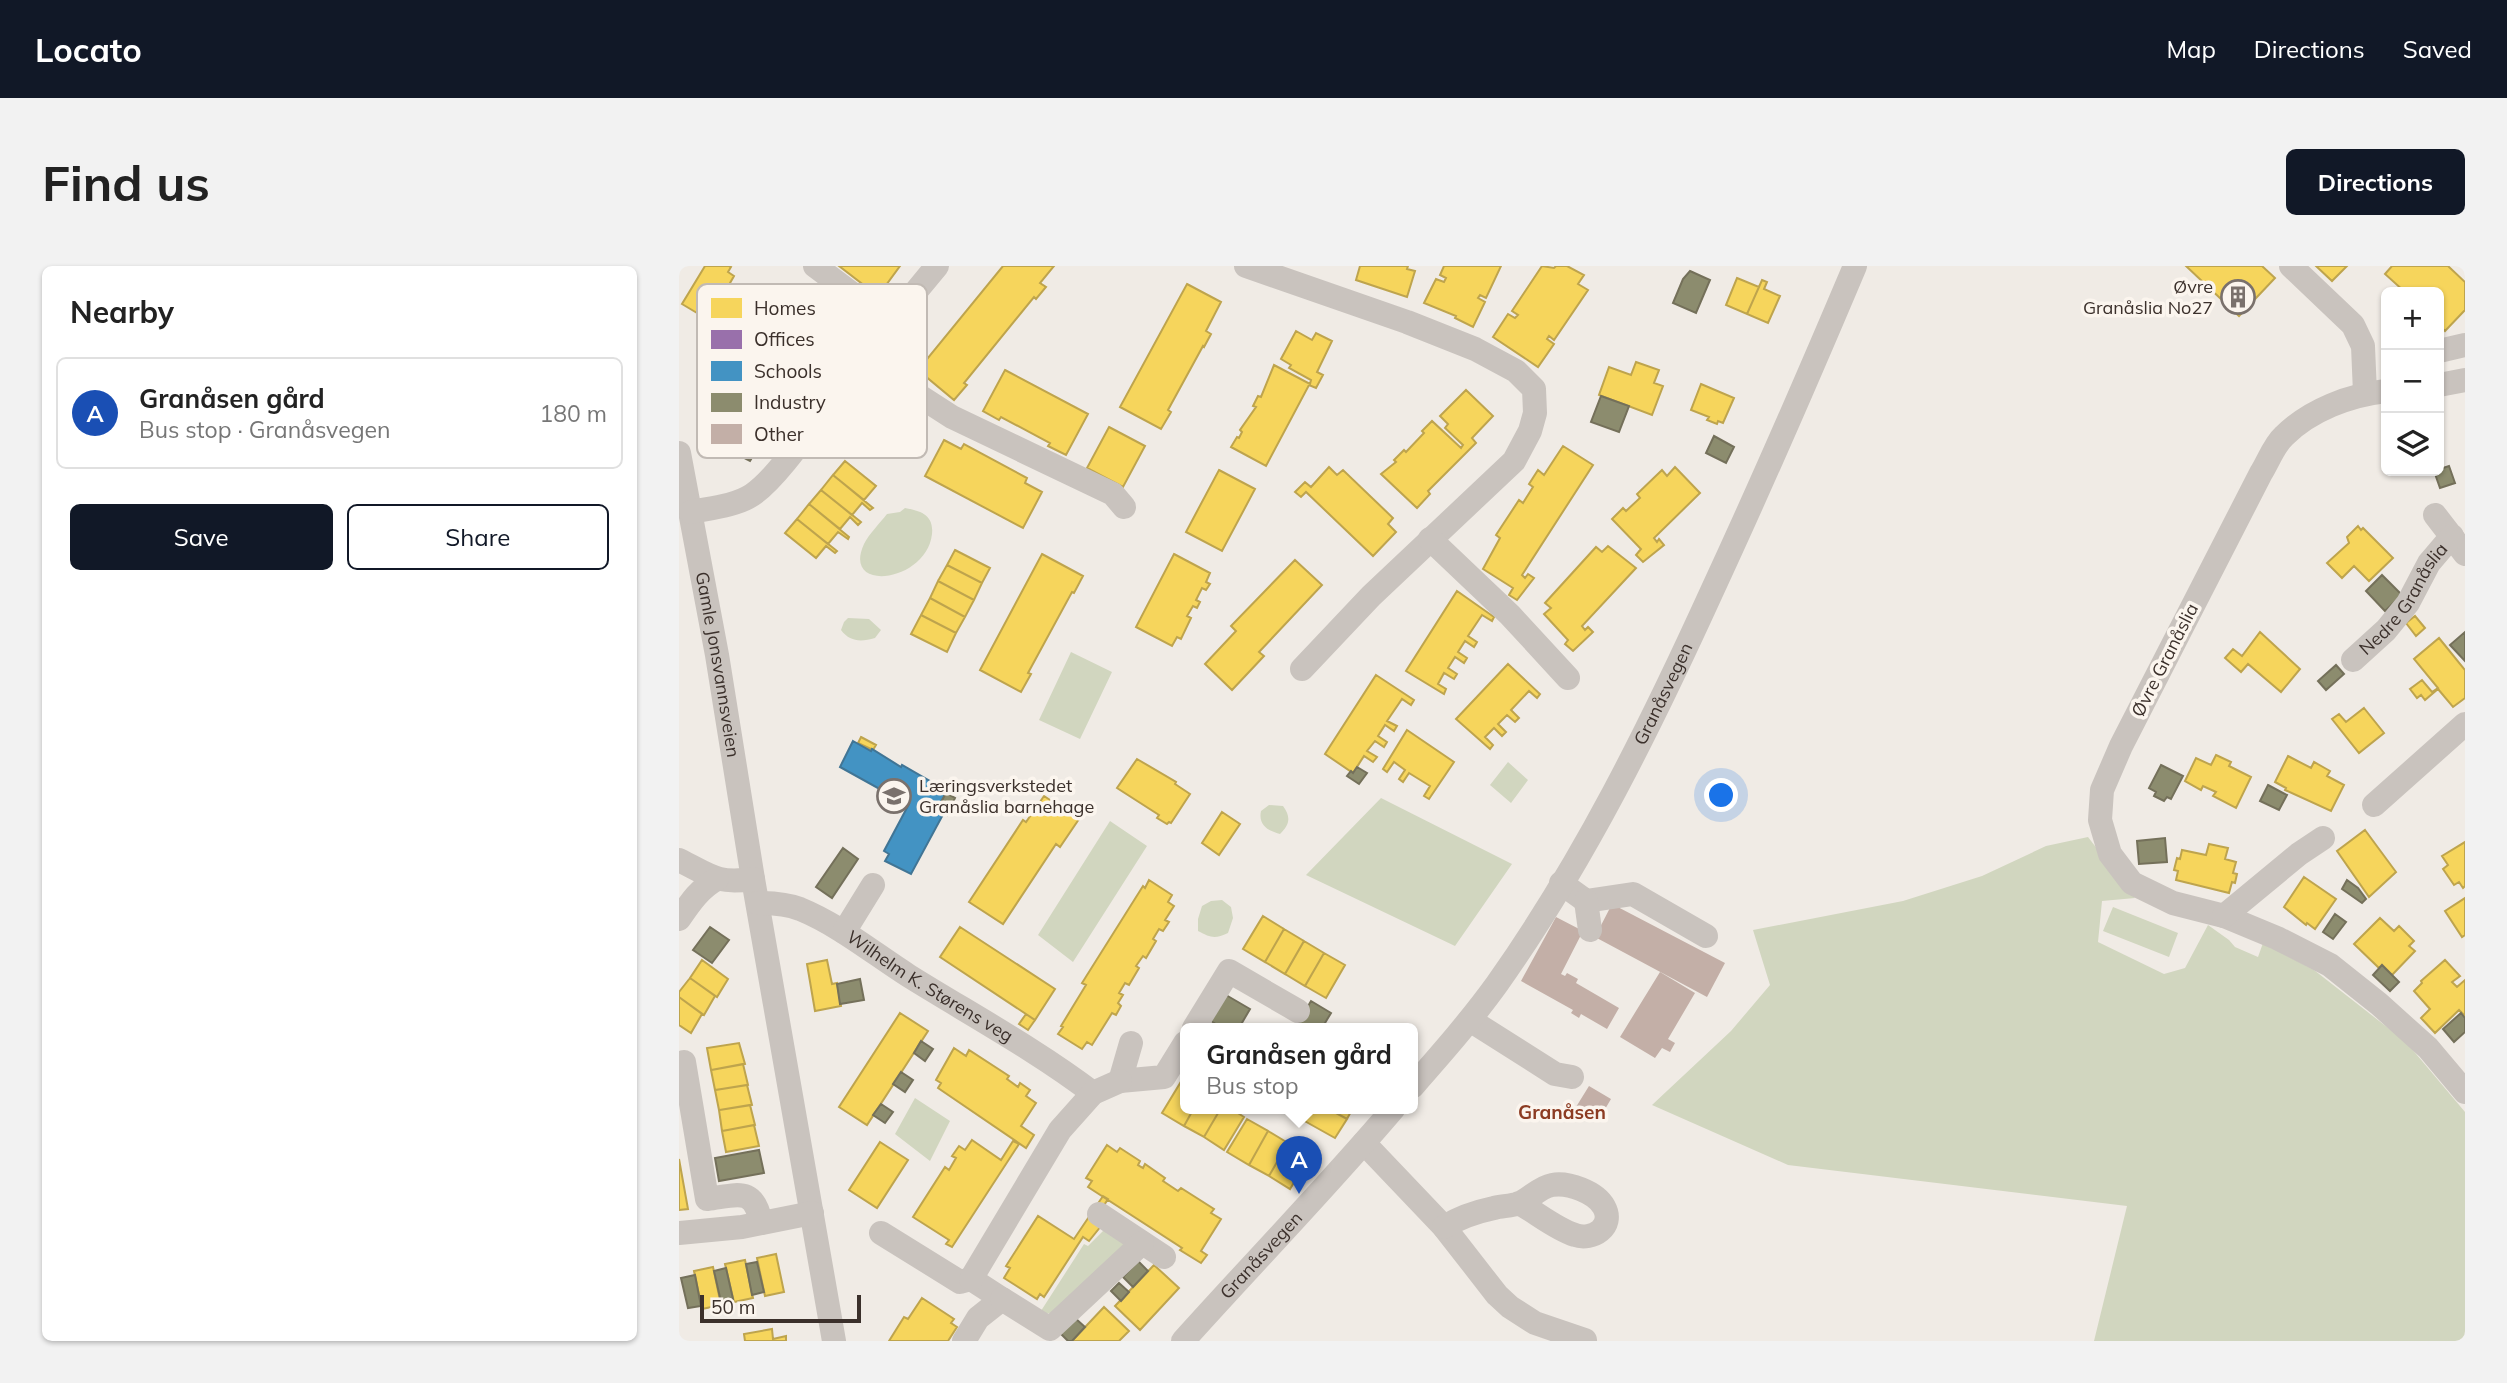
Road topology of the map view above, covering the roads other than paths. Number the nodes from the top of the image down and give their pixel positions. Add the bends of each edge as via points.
1 (815, 266) edge
2 (937, 266) edge
3 (1246, 266) edge
4 (1855, 266) edge
5 (2291, 266) edge
6 (839, 284) edge
7 (922, 284) edge
8 (2465, 345) edge
9 (2443, 350) edge
10 (2465, 380) edge
11 (2444, 383) edge
12 (2376, 392) edge
13 (927, 401) edge
14 (679, 453) edge
15 (787, 458) edge
16 (1124, 507) dead end
17 (691, 512) junction
18 (2435, 515) dead end
19 (1430, 539) junction
20 (2458, 545) edge
21 (2353, 660) dead end
22 (1301, 669) dead end
23 (1568, 678) dead end
24 (2465, 724) edge
25 (2374, 805) dead end
26 (2323, 838) dead end
27 (679, 860) edge
28 (717, 879) junction
29 (753, 879) junction
30 (1561, 883) junction
31 (873, 885) dead end
32 (1585, 901) junction
33 (758, 903) junction
34 (2224, 916) junction
35 (679, 919) edge
36 (1590, 930) dead end
37 (844, 932) junction
38 (1706, 936) dead end
39 (1298, 1011) dead end
40 (1470, 1020) junction
41 (1197, 1023) edge
42 (1131, 1043) dead end
43 (1180, 1051) edge
44 (684, 1062) dead end
45 (1572, 1077) dead end
46 (1418, 1080) edge
47 (1120, 1081) junction
48 (2465, 1092) edge
49 (1093, 1093) junction
50 (1389, 1114) edge
51 (1364, 1143) junction
52 (1520, 1203) dead end
53 (812, 1213) junction
54 (1099, 1214) dead end
55 (761, 1223) junction
56 (1444, 1227) junction
57 (679, 1233) edge
58 (881, 1233) dead end
59 (1142, 1243) junction
60 (1164, 1257) dead end
61 (971, 1279) junction
62 (1002, 1299) junction
63 (1585, 1340) edge
64 (834, 1341) edge
65 (964, 1341) edge
66 (1183, 1341) edge

1 - 6 street
2 - 7 street
3 - 19 street via 1475,349 1516,371 1534,389 1535,413 1514,461
4 - 30 street, Granåsvegen via 1677,668 1621,783
5 - 12 street, Øvre Granåslia via 2353,326
8 - 9 street
10 - 11 street
12 - 34 street, Øvre Granåslia via 2310,416 2282,437 2127,733 2102,790 2101,828 2110,853 2132,883 2173,904
13 - 16 street via 1113,494
14 - 17 street, Gamle Jonsvannsveien
15 - 17 street via 750,496
17 - 29 street, Gamle Jonsvannsveien
18 - 20 street, Nedre Granåslia
19 - 22 street
19 - 23 street
20 - 21 street, Nedre Granåslia via 2429,563 2386,630
24 - 25 street
26 - 34 street
27 - 28 street
28 - 29 street
28 - 35 street
29 - 33 street, Gamle Jonsvannsveien
30 - 32 street
30 - 40 street, Granåsvegen
31 - 37 street
32 - 36 street
32 - 38 street via 1633,894
33 - 37 street, Wilhelm K. Størens veg via 798,909
33 - 53 street, Gamle Jonsvannsveien
34 - 48 street, Øvre Granåslia via 2330,965 2428,1048
37 - 49 street, Wilhelm K. Størens veg
39 - 41 street via 1229,971
40 - 45 street via 1555,1074
40 - 46 street, Granåsvegen
42 - 47 street
43 - 47 street via 1164,1077
44 - 55 street via 707,1199 747,1197 758,1208
47 - 49 street
49 - 61 street via 1060,1130
50 - 51 street, Granåsvegen
51 - 56 street
51 - 66 street, Granåsvegen
52 - 56 street via 1460,1216
53 - 55 street
53 - 64 street, Gamle Jonsvannsveien
54 - 59 street
55 - 57 street
56 - 63 street via 1510,1307 1535,1323
58 - 61 street via 960,1282
59 - 60 street
59 - 62 street via 1050,1329
61 - 62 street
62 - 65 street via 978,1318

